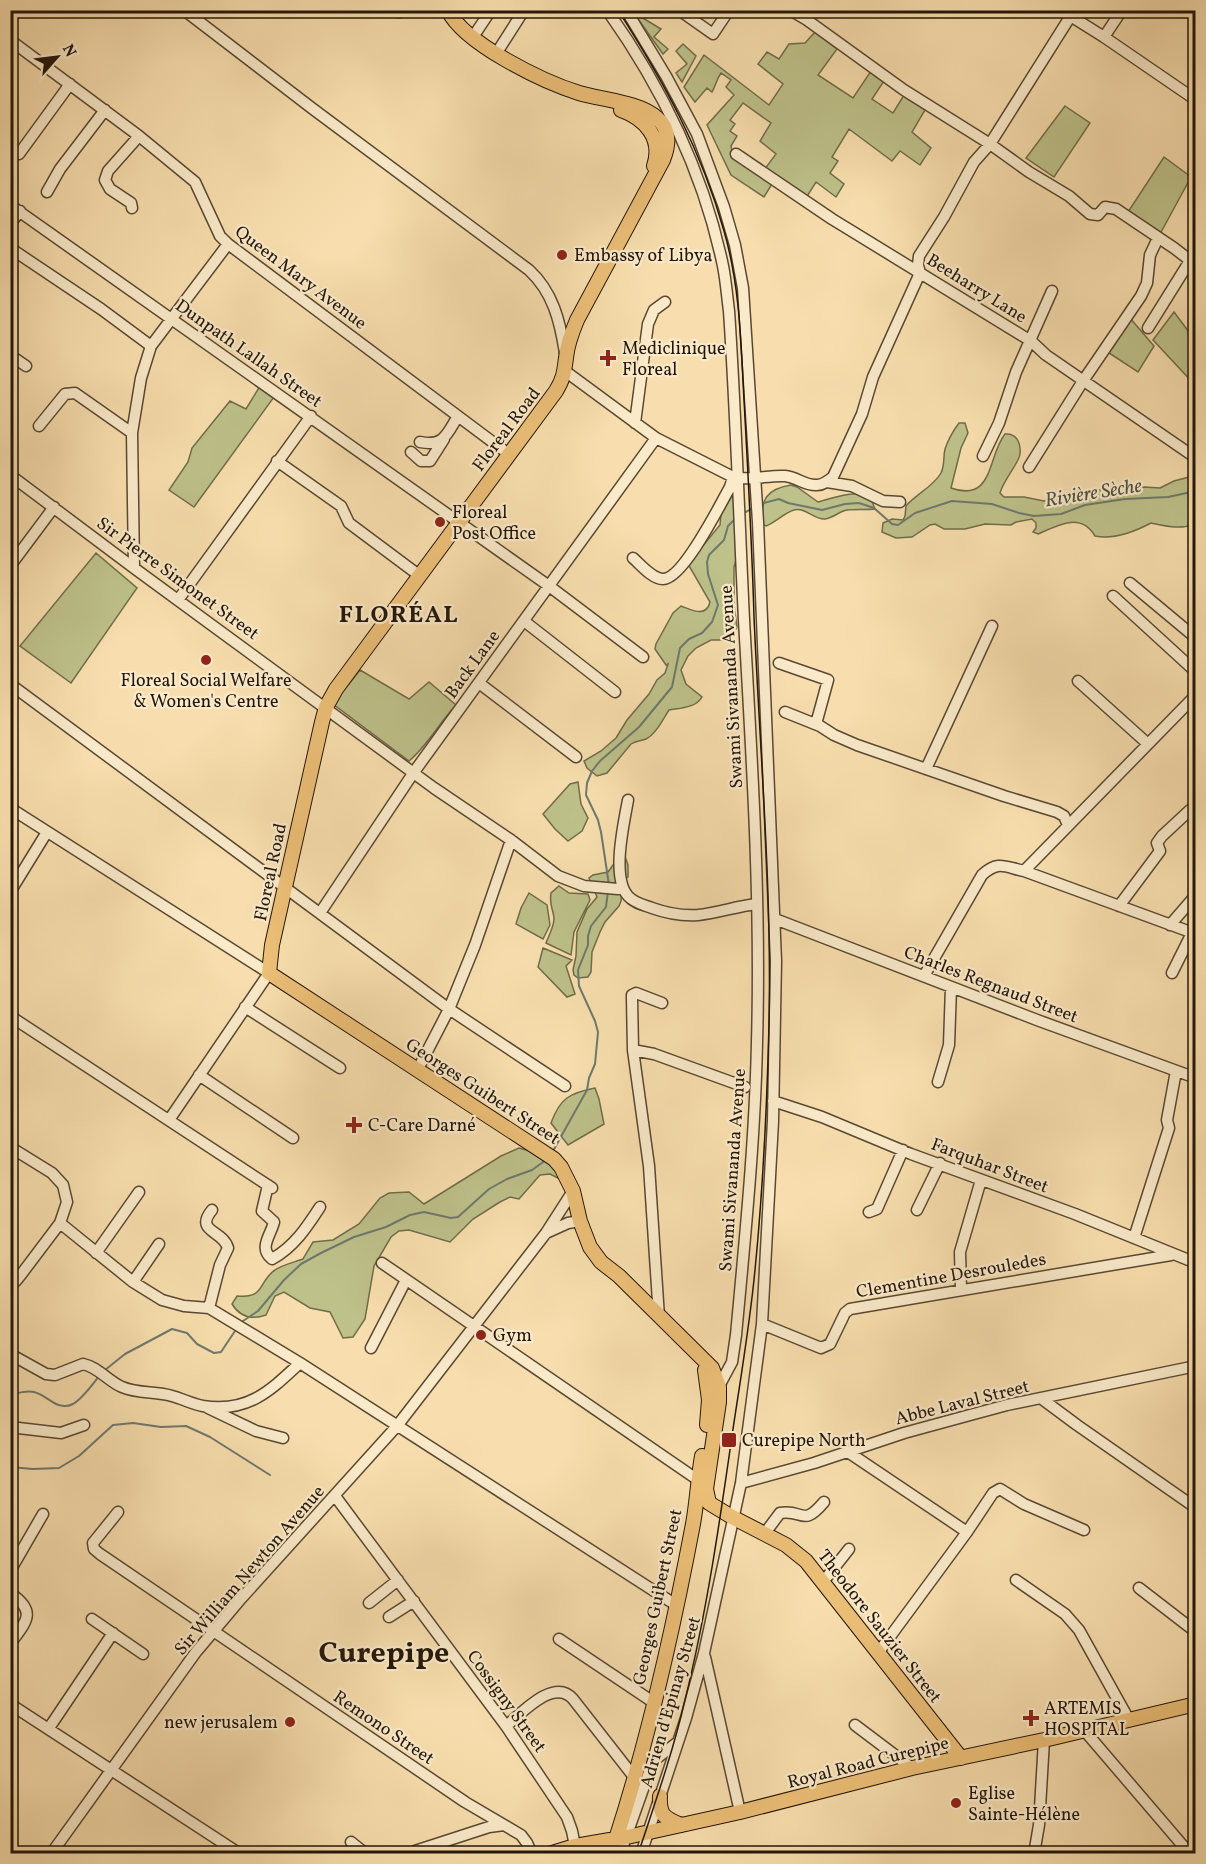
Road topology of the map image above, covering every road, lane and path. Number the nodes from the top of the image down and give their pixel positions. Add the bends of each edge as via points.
1 (184, 10) edge
2 (379, 10) edge
3 (408, 10) edge
4 (448, 10) edge
5 (491, 10) edge
6 (524, 10) edge
7 (607, 10) edge
8 (626, 10) edge
9 (679, 10) edge
10 (729, 10) edge
11 (790, 10) edge
12 (1122, 10) edge
13 (1065, 14) edge
14 (1104, 37) junction
15 (473, 38) junction
16 (10, 40) edge
17 (496, 54) junction
18 (70, 84) junction
19 (1196, 100) edge
20 (105, 110) junction
21 (139, 136) junction
22 (990, 144) junction
23 (19, 154) dead end
24 (736, 154) dead end
25 (47, 192) dead end
26 (15, 208) edge
27 (132, 208) dead end
28 (10, 224) edge
29 (1158, 238) junction
30 (228, 244) junction
31 (10, 248) edge
32 (1194, 259) edge
33 (920, 273) junction
34 (1052, 291) dead end
35 (665, 302) dead end
36 (172, 319) junction
37 (1148, 328) dead end
38 (1030, 341) junction
39 (151, 346) junction
40 (10, 355) edge
41 (566, 365) junction
42 (26, 366) dead end
43 (1083, 381) junction
44 (311, 416) junction
45 (458, 416) junction
46 (635, 423) junction
47 (39, 426) dead end
48 (132, 433) junction
49 (656, 438) junction
50 (444, 439) junction
51 (420, 442) dead end
52 (411, 452) dead end
53 (510, 455) junction
54 (983, 456) dead end
55 (1196, 458) edge
56 (277, 461) junction
57 (1029, 467) dead end
58 (735, 477) junction
59 (12, 480) edge
60 (756, 482) junction
61 (828, 482) junction
62 (900, 502) dead end
63 (54, 507) junction
64 (459, 522) junction
65 (633, 558) dead end
66 (10, 566) edge
67 (134, 568) junction
68 (420, 576) junction
69 (1130, 583) dead end
70 (549, 586) junction
71 (1113, 596) dead end
72 (178, 600) junction
73 (524, 621) junction
74 (992, 626) dead end
75 (1196, 638) edge
76 (643, 657) dead end
77 (779, 663) dead end
78 (1196, 672) edge
79 (1078, 681) dead end
80 (479, 683) junction
81 (10, 684) edge
82 (615, 692) dead end
83 (1196, 695) edge
84 (326, 707) junction
85 (785, 712) dead end
86 (816, 724) junction
87 (1148, 744) junction
88 (576, 757) dead end
89 (926, 768) junction
90 (414, 772) junction
91 (628, 800) dead end
92 (10, 808) edge
93 (1190, 810) dead end
94 (1068, 825) junction
95 (47, 832) junction
96 (511, 840) junction
97 (1024, 871) junction
98 (285, 887) junction
99 (621, 888) junction
100 (10, 892) edge
101 (1196, 896) edge
102 (757, 904) junction
103 (1119, 906) junction
104 (320, 913) junction
105 (776, 919) junction
106 (1170, 925) junction
107 (1194, 934) edge
108 (269, 973) junction
109 (1172, 973) dead end
110 (924, 976) junction
111 (951, 987) junction
112 (662, 1003) dead end
113 (245, 1007) junction
114 (449, 1009) junction
115 (10, 1016) edge
116 (633, 1050) junction
117 (340, 1068) dead end
118 (418, 1069) junction
119 (1176, 1071) junction
120 (199, 1075) junction
121 (1196, 1078) edge
122 (938, 1082) dead end
123 (565, 1086) dead end
124 (745, 1087) dead end
125 (773, 1101) junction
126 (169, 1120) junction
127 (292, 1138) dead end
128 (10, 1147) edge
129 (903, 1150) junction
130 (940, 1163) junction
131 (981, 1180) junction
132 (573, 1191) junction
133 (139, 1192) dead end
134 (320, 1207) dead end
135 (212, 1210) dead end
136 (917, 1210) dead end
137 (869, 1212) dead end
138 (580, 1221) junction
139 (60, 1223) junction
140 (546, 1233) junction
141 (1134, 1238) junction
142 (159, 1244) dead end
143 (96, 1253) junction
144 (1171, 1255) junction
145 (382, 1263) dead end
146 (1196, 1263) edge
147 (406, 1280) junction
148 (133, 1282) junction
149 (10, 1283) edge
150 (961, 1289) junction
151 (209, 1308) junction
152 (659, 1317) junction
153 (762, 1324) junction
154 (473, 1327) junction
155 (371, 1348) dead end
156 (10, 1354) edge
157 (300, 1363) junction
158 (707, 1364) junction
159 (1196, 1366) edge
160 (729, 1370) junction
161 (719, 1387) junction
162 (1041, 1399) junction
163 (203, 1406) junction
164 (709, 1417) junction
165 (84, 1425) dead end
166 (397, 1426) junction
167 (10, 1427) edge
168 (283, 1438) dead end
169 (848, 1452) junction
170 (741, 1484) junction
171 (702, 1485) junction
172 (335, 1496) junction
173 (824, 1502) dead end
174 (1196, 1508) edge
175 (118, 1512) dead end
176 (43, 1514) dead end
177 (732, 1517) junction
178 (1084, 1530) dead end
179 (967, 1532) junction
180 (765, 1533) junction
181 (849, 1549) dead end
182 (10, 1571) edge
183 (1016, 1580) dead end
184 (398, 1581) junction
185 (823, 1582) junction
186 (1139, 1588) dead end
187 (10, 1593) edge
188 (414, 1601) junction
189 (369, 1603) dead end
190 (676, 1605) junction
191 (389, 1617) dead end
192 (92, 1619) dead end
193 (213, 1631) junction
194 (1196, 1632) edge
195 (112, 1633) junction
196 (559, 1639) dead end
197 (10, 1644) edge
198 (704, 1653) junction
199 (878, 1653) junction
200 (142, 1654) dead end
201 (653, 1702) junction
202 (10, 1704) edge
203 (1196, 1704) edge
204 (1129, 1720) junction
205 (855, 1725) dead end
206 (506, 1726) junction
207 (49, 1728) junction
208 (1084, 1730) junction
209 (1044, 1740) junction
210 (678, 1742) junction
211 (961, 1758) junction
212 (912, 1768) junction
213 (112, 1770) junction
214 (634, 1777) junction
215 (660, 1797) junction
216 (740, 1812) junction
217 (504, 1825) junction
218 (681, 1825) junction
219 (649, 1832) junction
220 (621, 1838) junction
221 (351, 1842) dead end
222 (575, 1846) junction
223 (415, 1851) dead end
224 (51, 1854) edge
225 (240, 1854) edge
226 (366, 1854) edge
227 (532, 1854) edge
228 (549, 1854) edge
229 (620, 1854) edge
230 (641, 1854) edge
231 (1034, 1854) edge
232 (1190, 1854) edge

1 - 41 street via 539,279 555,309
2 - 3 street
4 - 15 main road
5 - 15 street
6 - 17 street
7 - 58 street, Swami Sivananda Avenue via 680,137 716,239 729,312
8 - 60 street via 697,134 735,245 747,333
9 - 10 street via 713,34
11 - 22 street via 904,90
12 - 14 street
13 - 14 street
13 - 22 street
14 - 19 street
15 - 17 main road
16 - 18 street, Queen Mary Avenue
17 - 41 main road, Floreal Road via 634,115 645,123 658,148 643,196 577,320
18 - 20 street, Queen Mary Avenue
18 - 23 street
20 - 21 street, Queen Mary Avenue
20 - 25 street
21 - 27 street via 108,171 105,180
21 - 30 street, Queen Mary Avenue via 195,182 220,236
22 - 29 street via 1090,214 1098,215 1105,207 1116,209
22 - 33 street via 974,162 919,256
24 - 33 street, Beeharry Lane
26 - 28 street
26 - 36 street, Dunpath Lallah Street
29 - 32 street
29 - 43 street via 1141,296
30 - 36 street
30 - 45 street, Queen Mary Avenue
31 - 39 street
32 - 37 street
33 - 38 street, Beeharry Lane
33 - 61 street via 873,377 862,414
34 - 38 street
35 - 46 street via 654,310 648,324
36 - 39 street
36 - 44 street, Dunpath Lallah Street
38 - 43 street, Beeharry Lane
38 - 54 street
39 - 48 street
40 - 42 street
41 - 46 street
41 - 53 main road, Floreal Road via 556,391
43 - 55 street, Beeharry Lane
43 - 57 street
44 - 56 street
44 - 64 street, Dunpath Lallah Street
45 - 50 street
45 - 53 street, Queen Mary Avenue
46 - 49 street
47 - 48 street via 65,394 75,393
48 - 67 street
49 - 58 street
49 - 70 street, Back Lane
50 - 51 street via 432,444
50 - 52 street via 430,461 421,462
53 - 64 main road, Floreal Road
56 - 68 street via 341,506 349,523
56 - 72 street
58 - 60 street
58 - 65 street via 697,548 670,577 656,577
58 - 102 street, Swami Sivananda Avenue
59 - 63 street, Sir Pierre Simonet Street
60 - 61 street via 785,476 810,485
60 - 105 street
61 - 62 street via 852,486 883,501
63 - 66 street
63 - 67 street, Sir Pierre Simonet Street
64 - 68 main road, Floreal Road
64 - 70 street, Dunpath Lallah Street
67 - 72 street, Sir Pierre Simonet Street
68 - 84 main road, Floreal Road
69 - 75 street
70 - 73 street, Back Lane
70 - 76 street, Dunpath Lallah Street
71 - 78 street
72 - 84 street, Sir Pierre Simonet Street
73 - 80 street, Back Lane
73 - 82 street
74 - 89 street
77 - 86 street via 828,680
79 - 87 street
80 - 88 street
80 - 90 street, Back Lane
81 - 98 street
83 - 87 street
84 - 90 street, Sir Pierre Simonet Street
84 - 98 main road, Floreal Road
85 - 86 street
86 - 89 street via 858,745
87 - 94 street
89 - 94 street via 1057,812
90 - 96 street, Sir Pierre Simonet Street
90 - 104 street, Back Lane
91 - 99 street via 621,843
92 - 95 street
93 - 103 street via 1162,836 1158,843 1160,851
94 - 97 street
95 - 100 street
95 - 108 street
96 - 99 street, Sir Pierre Simonet Street via 558,876 584,886
96 - 114 street
97 - 103 street
97 - 110 street via 1000,865 982,875
98 - 104 street
98 - 108 main road, Floreal Road
99 - 102 street via 636,902 680,914 697,915
101 - 106 street
102 - 160 street, Swami Sivananda Avenue via 758,1041 753,1138 736,1335
103 - 106 street
104 - 114 street
105 - 110 street, Charles Regnaud Street
105 - 125 street
106 - 107 street
107 - 109 street
108 - 113 street
108 - 118 main road, Georges Guibert Street
110 - 111 street, Charles Regnaud Street
111 - 119 street, Charles Regnaud Street
111 - 122 street via 949,1045
112 - 116 street via 632,995
113 - 117 street
113 - 120 street
114 - 118 street
114 - 123 street
115 - 126 street
116 - 124 street
116 - 152 street via 649,1166
118 - 132 main road, Georges Guibert Street via 549,1155 561,1167
119 - 121 street, Charles Regnaud Street
119 - 141 street via 1168,1128
120 - 126 street
120 - 127 street
125 - 129 street, Farquhar Street
125 - 153 street
126 - 134 street via 270,1187 262,1211 274,1222 265,1247 272,1259 302,1233
128 - 139 street via 52,1173 63,1185 67,1202
129 - 130 street, Farquhar Street
129 - 137 street via 877,1209
130 - 131 street, Farquhar Street
130 - 136 street
131 - 141 street, Farquhar Street
131 - 150 street via 960,1252
132 - 138 main road, Georges Guibert Street
132 - 140 street
133 - 143 street
135 - 151 street via 205,1222 207,1228 228,1248
138 - 140 street
138 - 152 main road, Georges Guibert Street via 601,1262
139 - 143 street
139 - 149 street via 16,1281
140 - 154 street
141 - 144 street, Farquhar Street
142 - 148 street
143 - 148 street
144 - 146 street, Farquhar Street
144 - 150 street, Clementine Desrouledes
145 - 147 street
147 - 154 street
147 - 155 street
148 - 151 street via 162,1300
150 - 153 street, Clementine Desrouledes via 850,1309 830,1344 822,1348
151 - 157 street
152 - 158 main road, Georges Guibert Street
153 - 170 street
154 - 166 street, Sir William Newton Avenue
154 - 171 street
156 - 163 street via 46,1374 88,1365 126,1389 173,1396
157 - 163 street via 267,1392 242,1405
157 - 166 street
158 - 160 street via 719,1371
158 - 161 main road, Georges Guibert Street
158 - 164 main road, Georges Guibert Street
159 - 162 street, Abbe Laval Street
160 - 161 street, Swami Sivananda Avenue
161 - 164 street, Swami Sivananda Avenue
161 - 171 main road, Georges Guibert Street via 718,1412
162 - 169 street, Abbe Laval Street via 937,1424
162 - 174 street
163 - 168 street via 241,1425
164 - 171 main road, Georges Guibert Street
165 - 167 street via 62,1432
166 - 172 street, Sir William Newton Avenue
166 - 190 street
169 - 170 street, Abbe Laval Street
169 - 179 street
170 - 177 street
171 - 177 main road, Theodore Sauzier Street via 709,1503
171 - 190 main road, Georges Guibert Street
172 - 184 street, Cossigny Street
172 - 193 street, Sir William Newton Avenue
173 - 180 street via 809,1516 780,1513
175 - 193 street, Remono Street via 93,1543 94,1549
176 - 182 street
177 - 180 main road, Theodore Sauzier Street
177 - 198 street, Adrien d'Epinay Street
178 - 179 street via 1000,1489 993,1493
179 - 199 street
180 - 185 main road, Theodore Sauzier Street via 798,1553
181 - 185 street
183 - 204 street via 1072,1620
184 - 188 street, Cossigny Street
184 - 189 street
185 - 199 main road, Theodore Sauzier Street
186 - 194 street
187 - 197 street via 27,1610 26,1622
188 - 191 street
188 - 206 street, Cossigny Street
190 - 201 main road, Georges Guibert Street
192 - 195 street
193 - 213 street, Sir William Newton Avenue
193 - 217 street, Remono Street
195 - 200 street
195 - 207 street
196 - 201 street
198 - 210 street, Adrien d'Epinay Street
198 - 216 street
199 - 211 main road, Theodore Sauzier Street
201 - 214 main road, Georges Guibert Street
202 - 207 street
203 - 204 main road, Royal Road Curepipe
204 - 208 main road, Royal Road Curepipe
205 - 212 street
206 - 214 street via 545,1695 563,1692
206 - 222 street, Cossigny Street via 567,1817
207 - 213 street
208 - 209 main road, Royal Road Curepipe
208 - 232 street
209 - 211 main road, Royal Road Curepipe
209 - 231 street
210 - 215 street, Adrien d'Epinay Street
210 - 220 street via 653,1761
211 - 212 main road, Royal Road Curepipe
212 - 216 main road, Royal Road Curepipe
213 - 224 street, Sir William Newton Avenue
213 - 225 street
214 - 220 main road, Georges Guibert Street
215 - 218 main road via 665,1818
215 - 219 street, Adrien d'Epinay Street
216 - 218 main road, Royal Road Curepipe
217 - 223 street
217 - 227 street, Remono Street via 521,1835
218 - 219 main road, Royal Road Curepipe
219 - 220 main road, Royal Road Curepipe
219 - 230 street, Adrien d'Epinay Street
220 - 222 main road, Royal Road Curepipe
220 - 229 street
221 - 226 street
222 - 228 main road, Royal Road Curepipe

